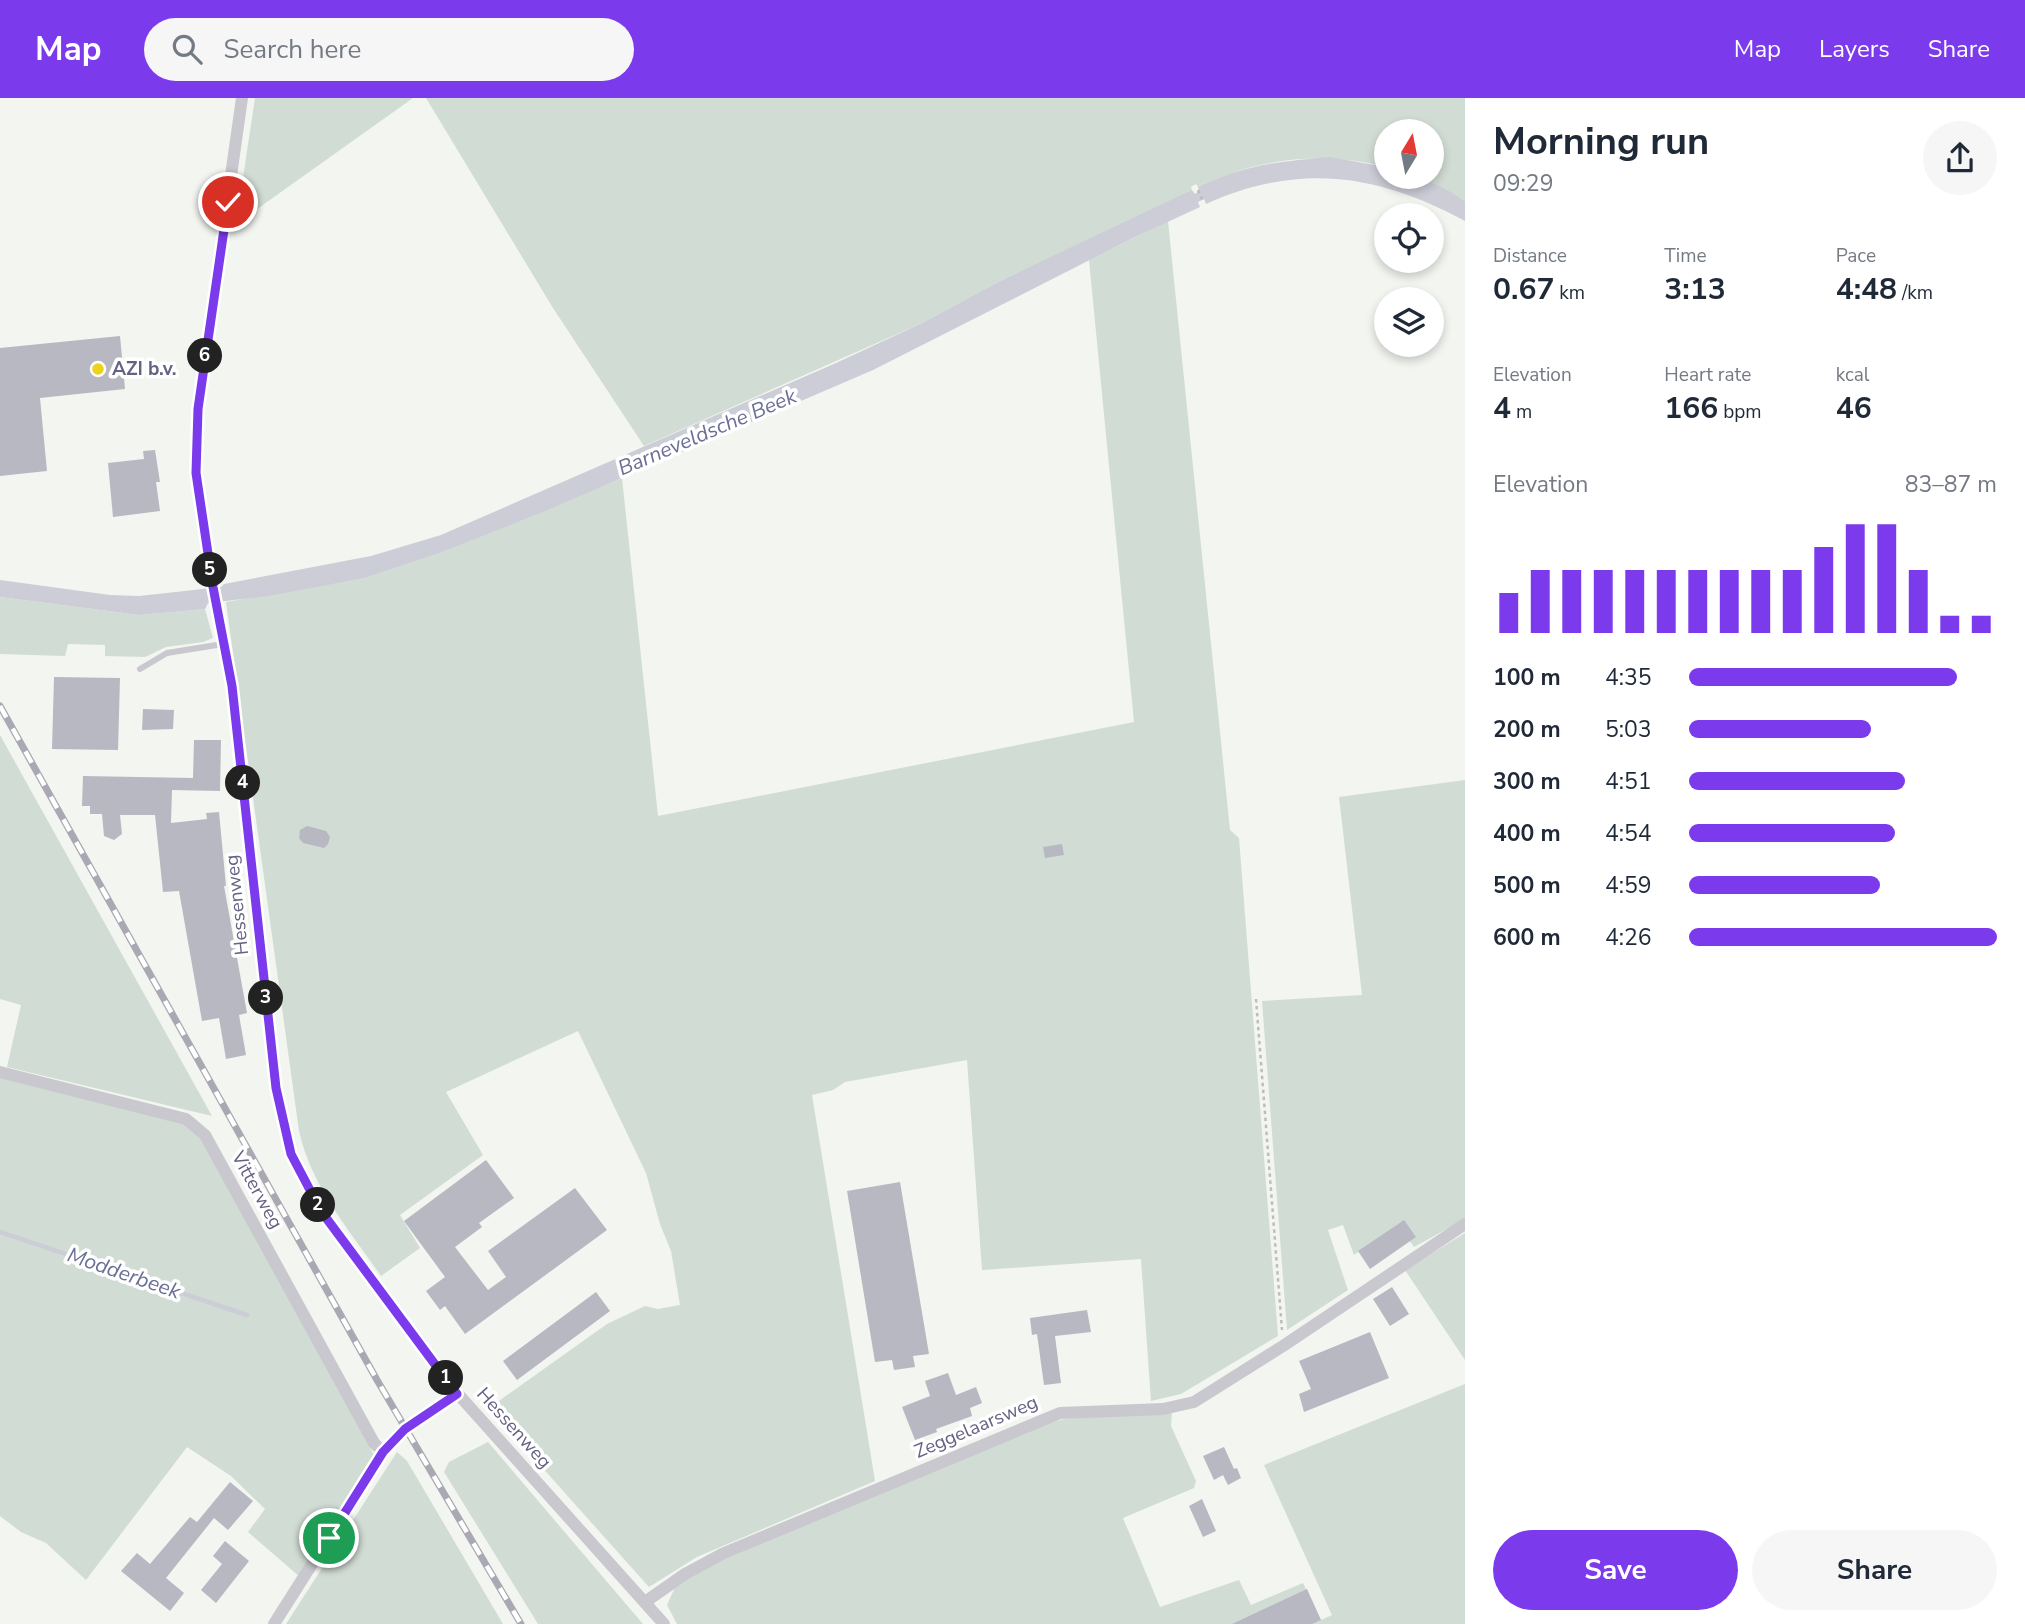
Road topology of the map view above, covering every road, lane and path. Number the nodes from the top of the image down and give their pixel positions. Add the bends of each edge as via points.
1 (243, 98) edge
2 (1198, 190) dead end
3 (1203, 201) dead end
4 (223, 644) junction
5 (140, 669) dead end
6 (1256, 999) dead end
7 (0, 1072) edge
8 (1465, 1224) edge
9 (1283, 1346) junction
10 (457, 1394) junction
11 (383, 1452) junction
12 (645, 1602) junction
13 (274, 1624) edge
14 (664, 1624) edge

1 - 4 street, Hessenweg via 198,409 196,473
2 - 3 path
4 - 5 lane via 167,653
4 - 10 street, Hessenweg via 240,746 276,1088 291,1154 321,1211
6 - 9 path
7 - 11 street, Vitterweg via 186,1119 205,1135
8 - 9 street, Zeggelaarsweg
9 - 12 street, Zeggelaarsweg via 1194,1402 1163,1409 1060,1413 722,1553
10 - 11 street via 405,1429
10 - 12 street, Hessenweg
11 - 13 street
12 - 14 street, Hessenweg

